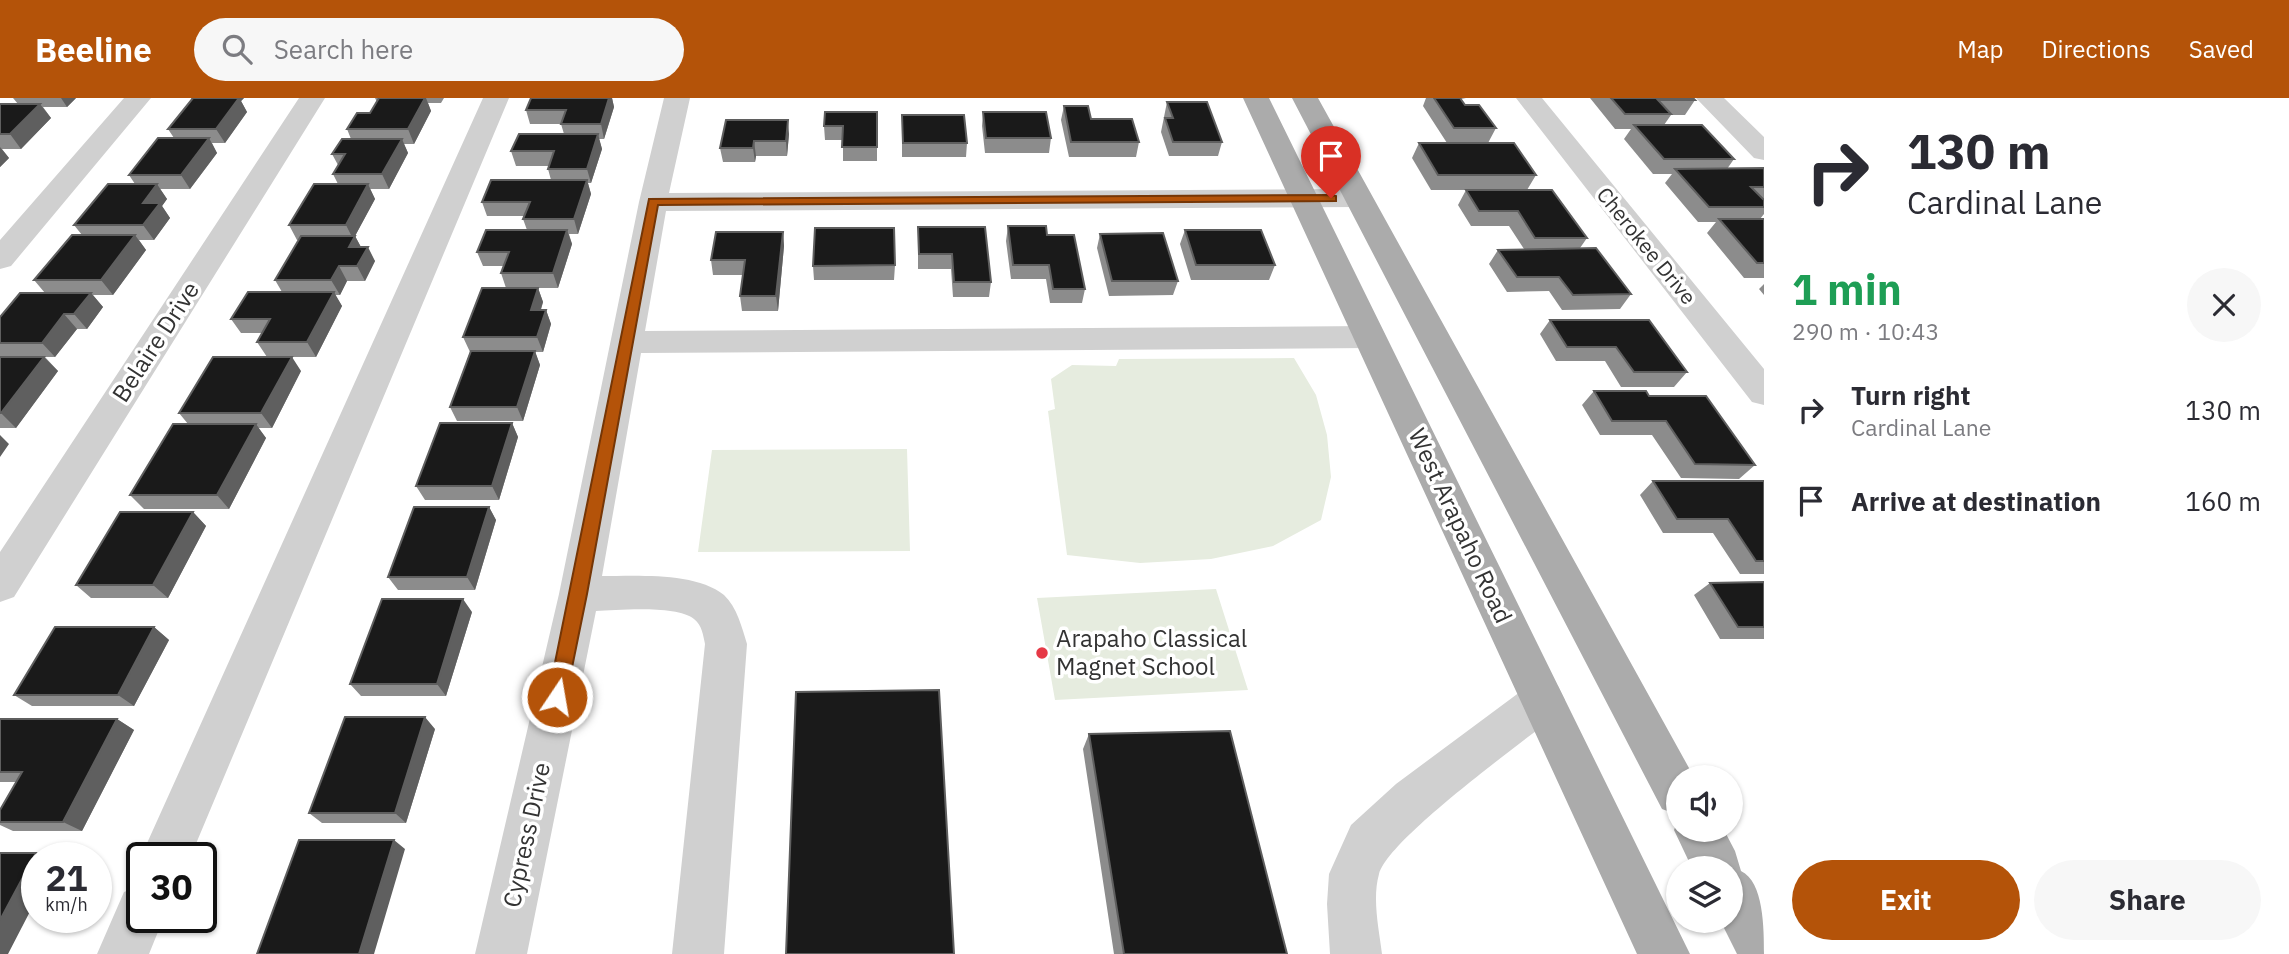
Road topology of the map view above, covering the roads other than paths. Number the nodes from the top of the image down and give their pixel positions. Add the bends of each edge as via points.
1 (138, 98) edge
2 (312, 98) edge
3 (496, 98) edge
4 (677, 98) edge
5 (1256, 98) edge
6 (1305, 98) edge
7 (1529, 98) edge
8 (1709, 98) edge
9 (1764, 152) edge
10 (1359, 198) junction
11 (1304, 199) junction
12 (653, 202) junction
13 (0, 260) edge
14 (1370, 337) junction
15 (627, 342) junction
16 (1764, 393) edge
17 (0, 585) edge
18 (579, 594) junction
19 (1543, 700) junction
20 (1666, 771) edge
21 (172, 842) edge
22 (1743, 914) edge
23 (132, 933) edge
24 (1764, 953) edge
25 (122, 954) edge
26 (501, 954) edge
27 (698, 954) edge
28 (1356, 954) edge
29 (1664, 954) edge

1 - 13 street
2 - 17 street, Belaire Drive
3 - 21 street
4 - 12 street, Cypress Drive
5 - 11 main road, West Arapaho Road
6 - 10 main road
7 - 16 street, Cherokee Drive
8 - 9 street
10 - 11 street
10 - 20 main road
11 - 12 street
11 - 14 main road, West Arapaho Road
12 - 15 street, Cypress Drive
14 - 15 street
14 - 19 main road, West Arapaho Road
15 - 18 street, Cypress Drive
18 - 26 street, Cypress Drive
18 - 27 street via 680,595 707,604 720,621 726,644
19 - 28 street via 1413,800 1368,842 1354,874
19 - 29 main road, West Arapaho Road
22 - 24 main road
23 - 25 street

